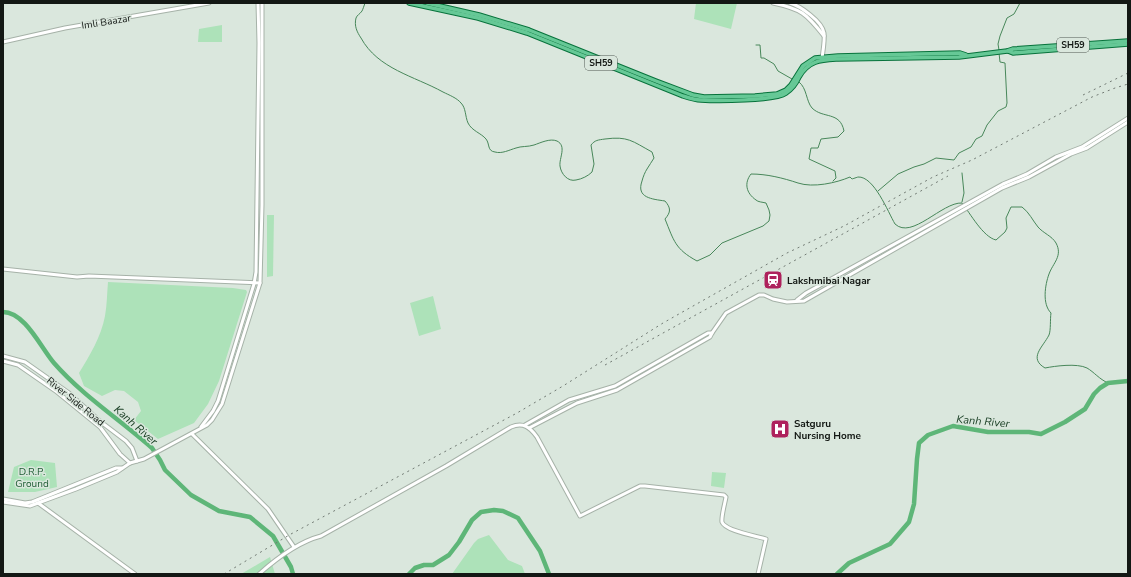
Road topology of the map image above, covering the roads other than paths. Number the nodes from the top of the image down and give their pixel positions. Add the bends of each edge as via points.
1 (209, 3) edge
2 (258, 3) edge
3 (262, 3) edge
4 (408, 3) edge
5 (427, 3) edge
6 (773, 3) edge
7 (790, 3) edge
8 (824, 34) junction
9 (1128, 40) edge
10 (3, 42) edge
11 (1128, 44) edge
12 (1018, 50) junction
13 (821, 59) junction
14 (792, 86) junction
15 (1128, 118) edge
16 (1128, 122) edge
17 (3, 269) edge
18 (260, 283) junction
19 (254, 284) junction
20 (797, 300) junction
21 (712, 333) junction
22 (3, 356) edge
23 (3, 361) edge
24 (525, 425) junction
25 (529, 428) junction
26 (200, 429) junction
27 (192, 434) junction
28 (137, 461) junction
29 (130, 463) junction
30 (3, 501) edge
31 (37, 502) junction
32 (294, 547) junction
33 (135, 574) edge
34 (259, 574) edge
35 (758, 574) edge

1 - 10 street, Imli Baazar via 65,28
2 - 19 street via 257,238
3 - 18 street
4 - 14 main road, SH59 via 484,20 527,33 696,100 767,98 783,95
5 - 14 main road, SH59 via 529,30 698,96 774,95
6 - 8 street via 799,10
7 - 8 street via 801,7 809,14
8 - 13 street
9 - 12 main road, SH59
11 - 12 main road, SH59
12 - 13 main road, SH59 via 959,57
13 - 14 main road via 810,64
15 - 20 street via 1082,147 1003,184
16 - 20 street via 1087,148 1002,188 804,301
17 - 19 street via 76,277
18 - 19 street
18 - 26 street via 222,404 212,420
19 - 26 street via 218,401
20 - 21 street via 787,302 758,295 726,313
21 - 24 street via 615,386 569,400
21 - 25 street via 710,337 617,390 576,403
22 - 28 street, River Side Road via 24,362 69,393 126,441
23 - 29 street, River Side Road via 18,365 57,392 100,427
24 - 25 street
24 - 32 street via 511,427 321,536
25 - 35 street via 537,437 580,516 640,486 725,495 722,520 724,526 766,539
26 - 27 street
27 - 28 street
27 - 32 street via 268,508
28 - 29 street
29 - 31 street
30 - 31 street
31 - 33 street
32 - 34 street

